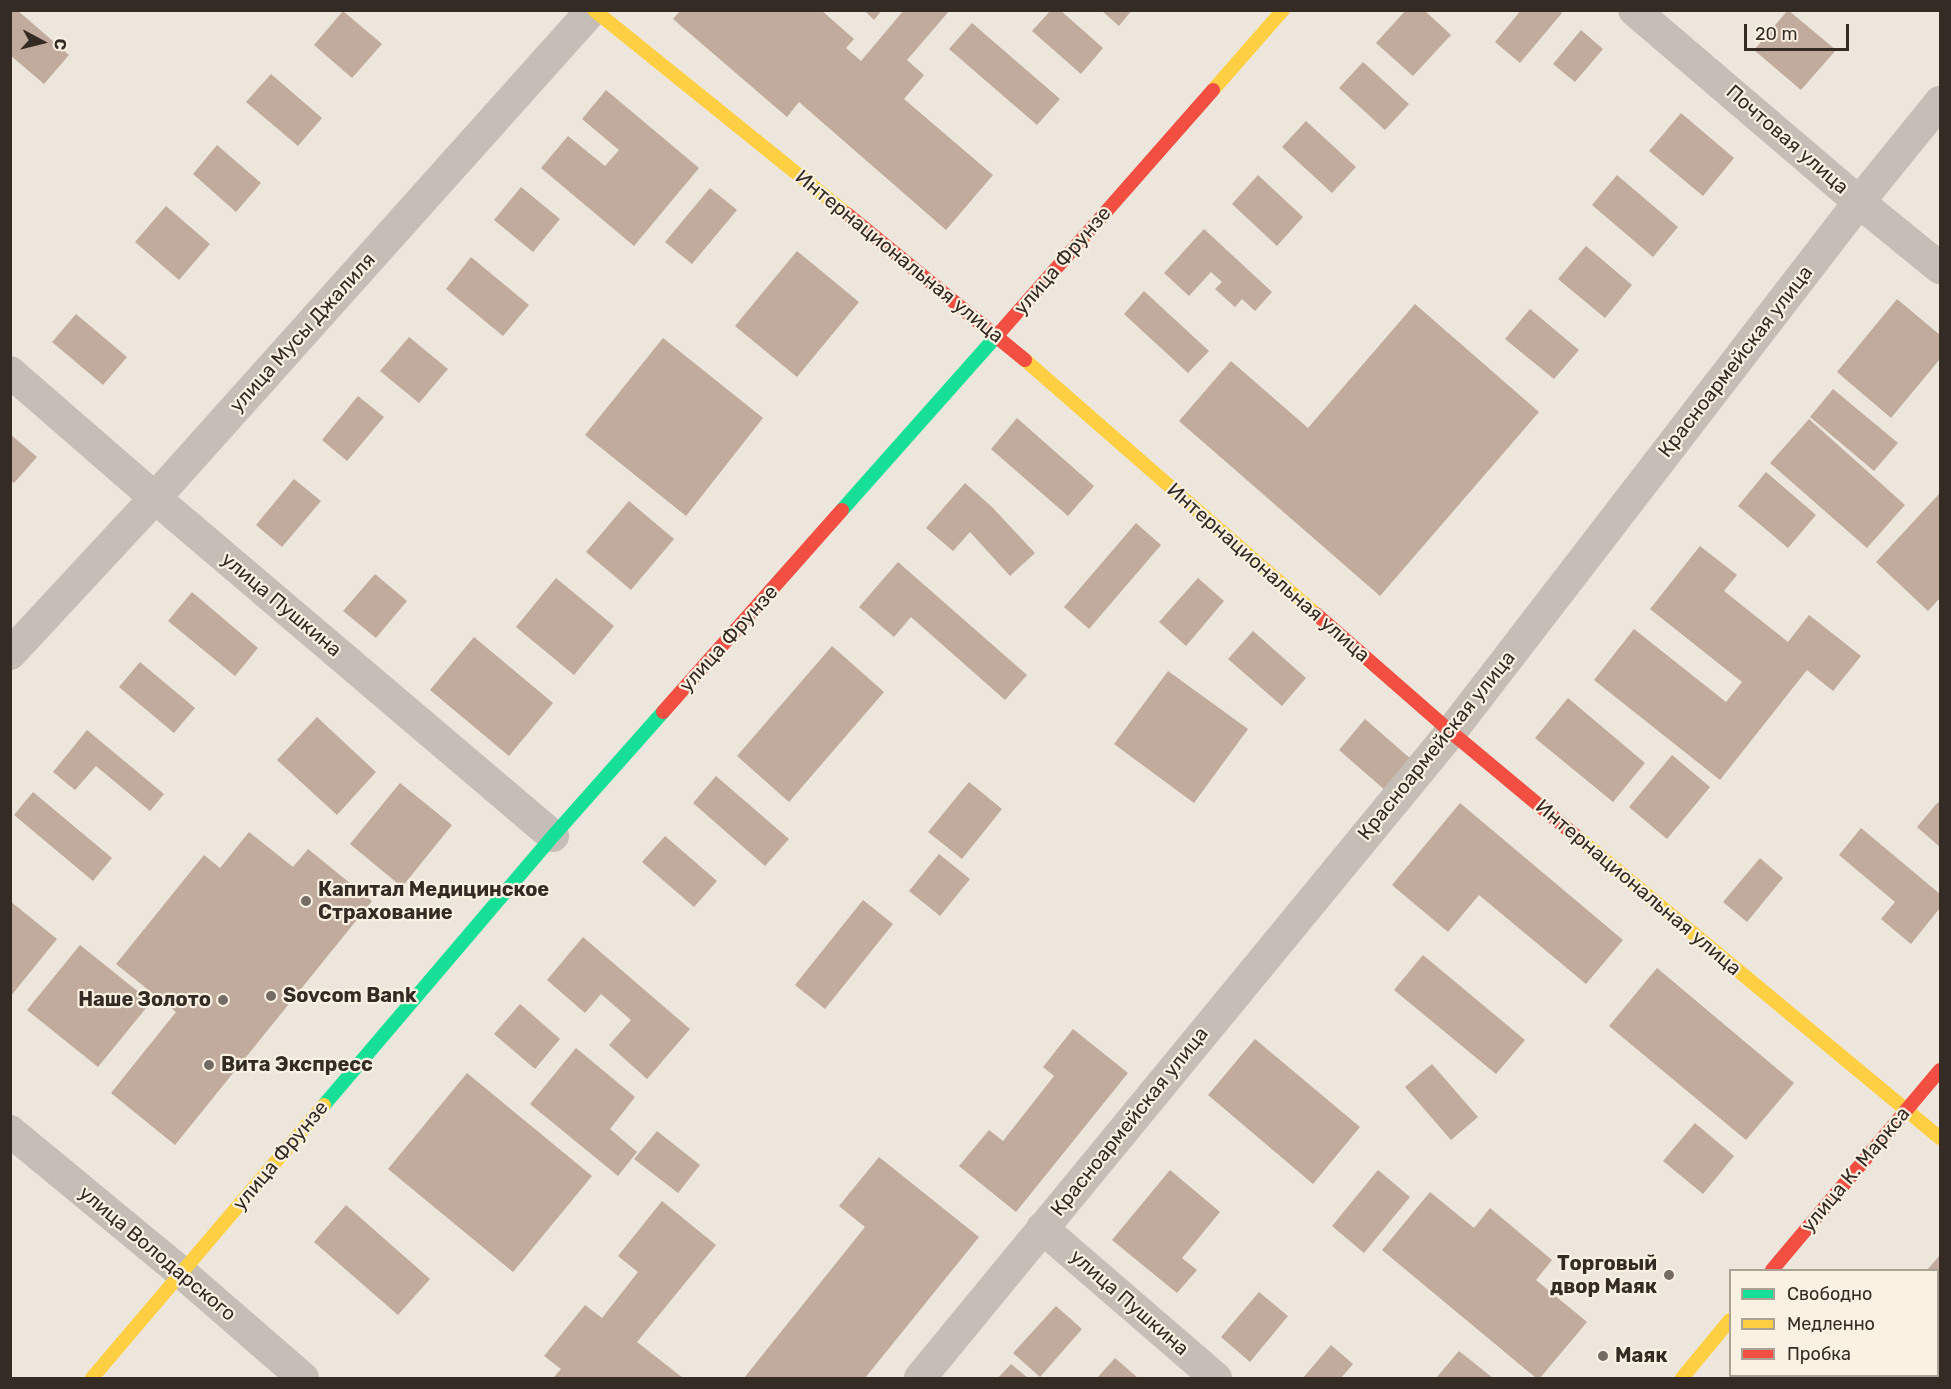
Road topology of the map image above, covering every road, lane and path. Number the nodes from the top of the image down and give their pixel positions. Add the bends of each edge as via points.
1 (593, 10) edge
2 (1283, 10) edge
3 (1634, 10) edge
4 (1941, 102) edge
5 (1859, 202) junction
6 (1941, 268) edge
7 (997, 336) junction
8 (10, 372) edge
9 (155, 498) junction
10 (10, 654) edge
11 (1450, 732) junction
12 (553, 836) junction
13 (1941, 1070) edge
14 (1906, 1110) junction
15 (10, 1131) edge
16 (1941, 1138) edge
17 (1042, 1228) junction
18 (1773, 1269) edge
19 (182, 1273) junction
20 (1729, 1322) edge
21 (92, 1378) edge
22 (303, 1378) edge
23 (920, 1378) edge
24 (1216, 1378) edge
25 (1682, 1378) edge

1 - 7 street, Интернациональная улица
1 - 9 street, улица Мусы Джалиля
2 - 7 street, улица Фрунзе
3 - 5 street, Почтовая улица
4 - 5 street, Красноармейская улица
5 - 6 street, Почтовая улица
5 - 11 street, Красноармейская улица
7 - 11 street, Интернациональная улица
7 - 12 street, улица Фрунзе
8 - 9 street, улица Пушкина
9 - 10 street, улица Мусы Джалиля
9 - 12 street, улица Пушкина
11 - 14 street, Интернациональная улица
11 - 17 street, Красноармейская улица
12 - 19 street, улица Фрунзе
13 - 14 street, улица К. Маркса
14 - 16 street, Интернациональная улица
14 - 18 street, улица К. Маркса
15 - 19 street, улица Володарского
17 - 23 street, Красноармейская улица
17 - 24 street, улица Пушкина
19 - 21 street, улица Фрунзе
19 - 22 street, улица Володарского
20 - 25 street

